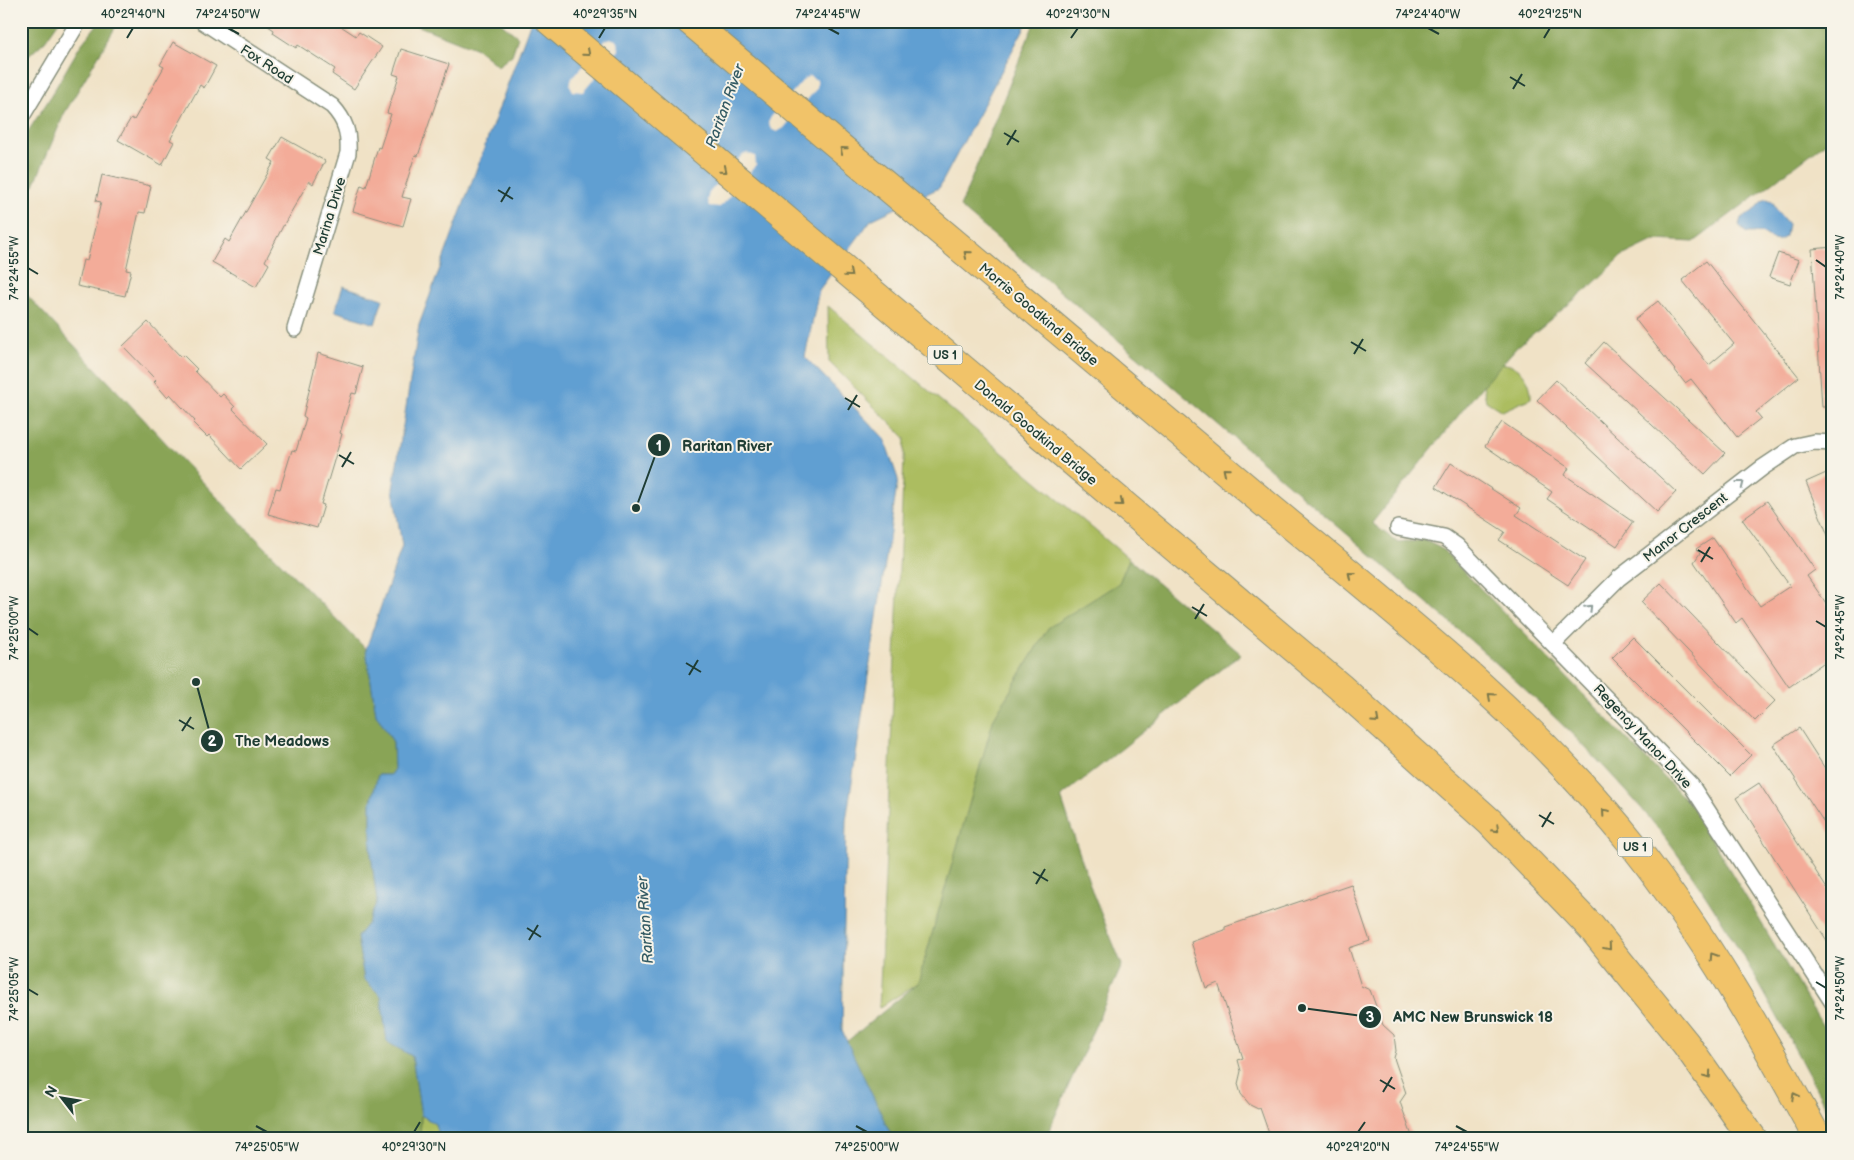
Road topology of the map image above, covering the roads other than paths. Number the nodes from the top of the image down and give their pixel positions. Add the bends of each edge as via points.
1 (79, 21) edge
2 (202, 21) edge
3 (550, 21) edge
4 (690, 21) edge
5 (332, 106) joint
6 (21, 118) edge
7 (295, 329) dead end
8 (1833, 443) edge
9 (1398, 528) dead end
10 (1554, 643) junction
11 (1833, 1003) edge
12 (1752, 1139) edge
13 (1818, 1139) edge

1 - 6 street
2 - 5 street, Fox Road
3 -> 12 highway, Donald Goodkind Bridge / US 1 via 1340,687 1490,822 1591,927 1686,1044
13 -> 4 highway, Morris Goodkind Bridge / US 1 via 1729,980 1684,911 1575,778 1513,716 1388,606
5 - 7 street, Marina Drive via 343,118 349,135 348,153
10 -> 8 street, Manor Crescent via 1619,578 1762,468 1795,446
9 - 10 street, Regency Manor Drive via 1444,537 1457,546
10 - 11 street, Regency Manor Drive via 1691,785

